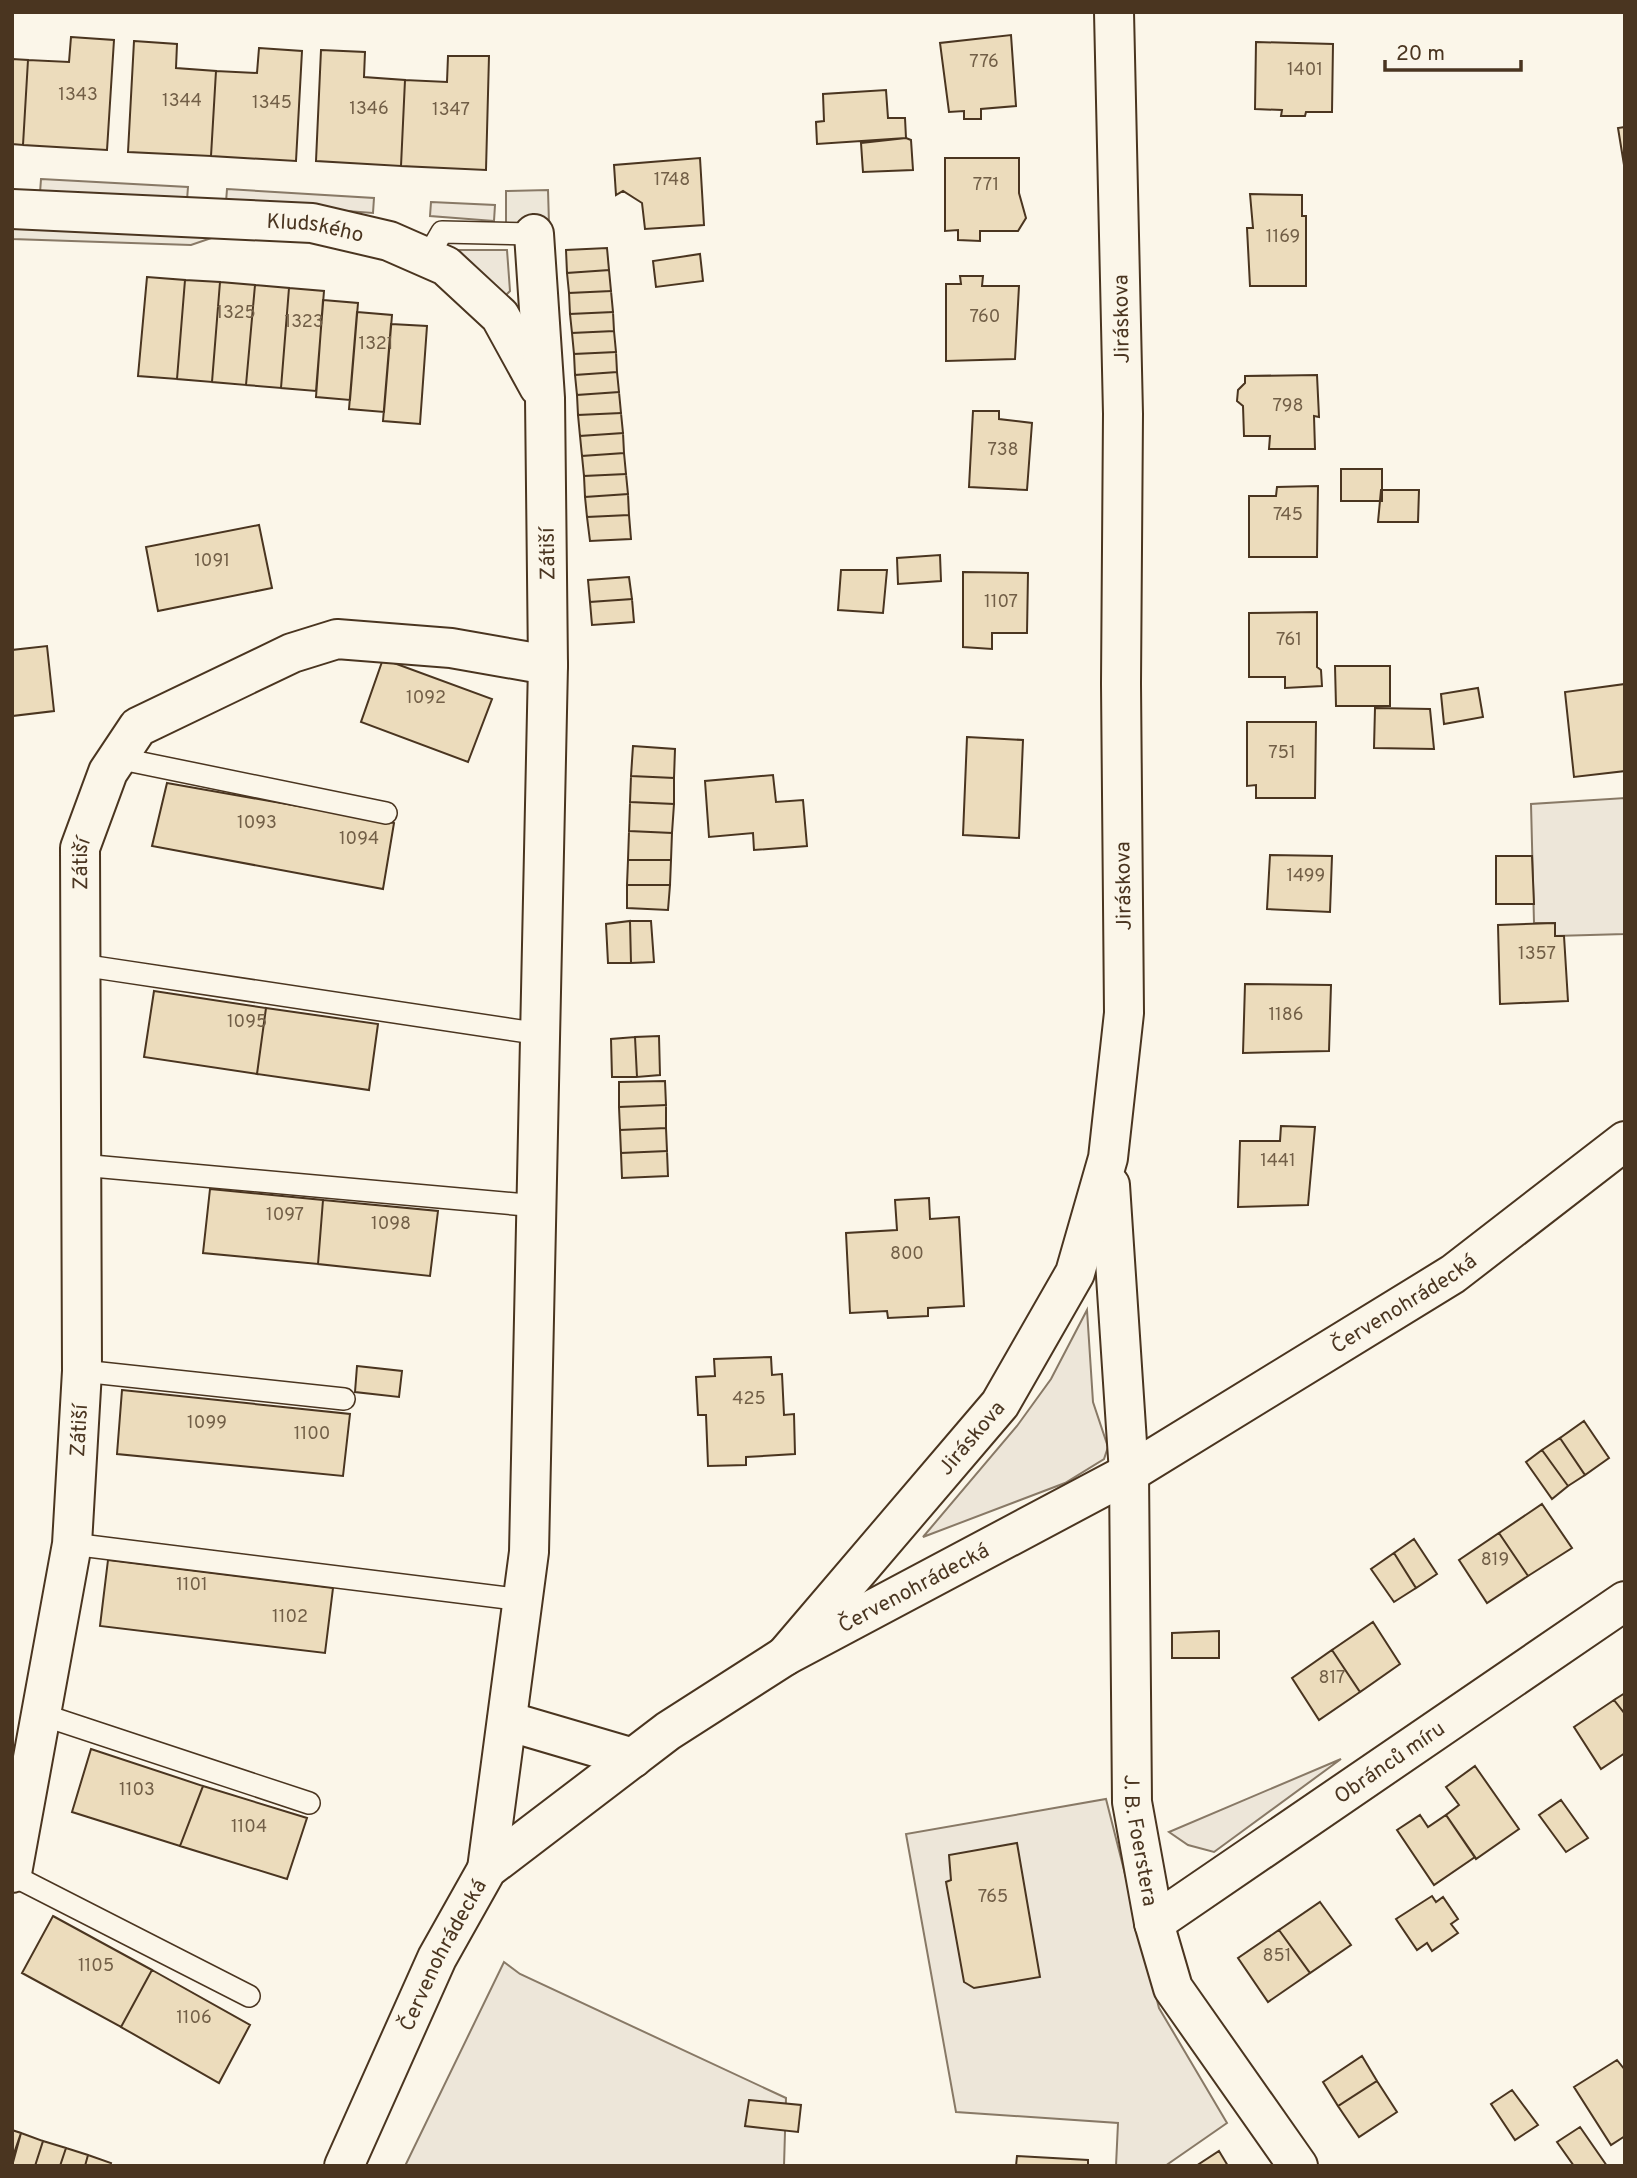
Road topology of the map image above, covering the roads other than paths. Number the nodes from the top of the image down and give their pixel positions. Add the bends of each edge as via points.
1 (1114, 12) edge
2 (12, 209) edge
3 (534, 233) joint
4 (427, 258) junction
5 (545, 398) junction
6 (548, 665) junction
7 (117, 758) junction
8 (386, 813) dead end
9 (81, 965) junction
10 (541, 1034) junction
11 (1625, 1141) edge
12 (1108, 1158) junction
13 (81, 1165) junction
14 (537, 1206) junction
15 (82, 1371) junction
16 (344, 1399) dead end
17 (1129, 1473) junction
18 (72, 1544) junction
19 (523, 1600) junction
20 (1625, 1601) edge
21 (785, 1656) junction
22 (40, 1714) junction
23 (507, 1721) junction
24 (633, 1758) junction
25 (309, 1803) dead end
26 (487, 1869) junction
27 (12, 1874) edge
28 (1154, 1923) junction
29 (249, 1996) dead end
30 (344, 2166) edge
31 (1298, 2166) edge

1 - 12 street, Jiráskova via 1123,414 1124,1013
2 - 4 street, Kludského via 312,223 389,241
3 - 4 lane via 442,232
3 - 5 street, Zátiší
4 - 5 street, Kludského via 446,265 500,316
5 - 6 street, Zátiší
6 - 7 street, Zátiší via 451,648 337,639 292,653 138,727
6 - 10 street
7 - 8 lane
7 - 9 street, Zátiší via 107,772 80,848
9 - 10 lane
9 - 13 street, Zátiší
10 - 14 street
11 - 17 street, Červenohrádecká via 1453,1274
12 - 17 street, J. B. Foerstera
12 - 21 street, Jiráskova via 1075,1273 1000,1405
13 - 14 lane
13 - 15 street, Zátiší
14 - 19 street via 529,1552
15 - 16 lane
15 - 18 street, Zátiší
17 - 21 street, Červenohrádecká
17 - 28 street, J. B. Foerstera via 1132,1802
18 - 19 lane
18 - 22 street, Zátiší
19 - 23 street
20 - 28 street, Obránců míru
21 - 24 street, Červenohrádecká
22 - 25 lane
22 - 27 street, Zátiší
23 - 24 street
23 - 26 street
24 - 26 street, Červenohrádecká
26 - 30 street, Červenohrádecká via 437,1958
27 - 29 lane
28 - 31 street, J. B. Foerstera via 1173,1988

